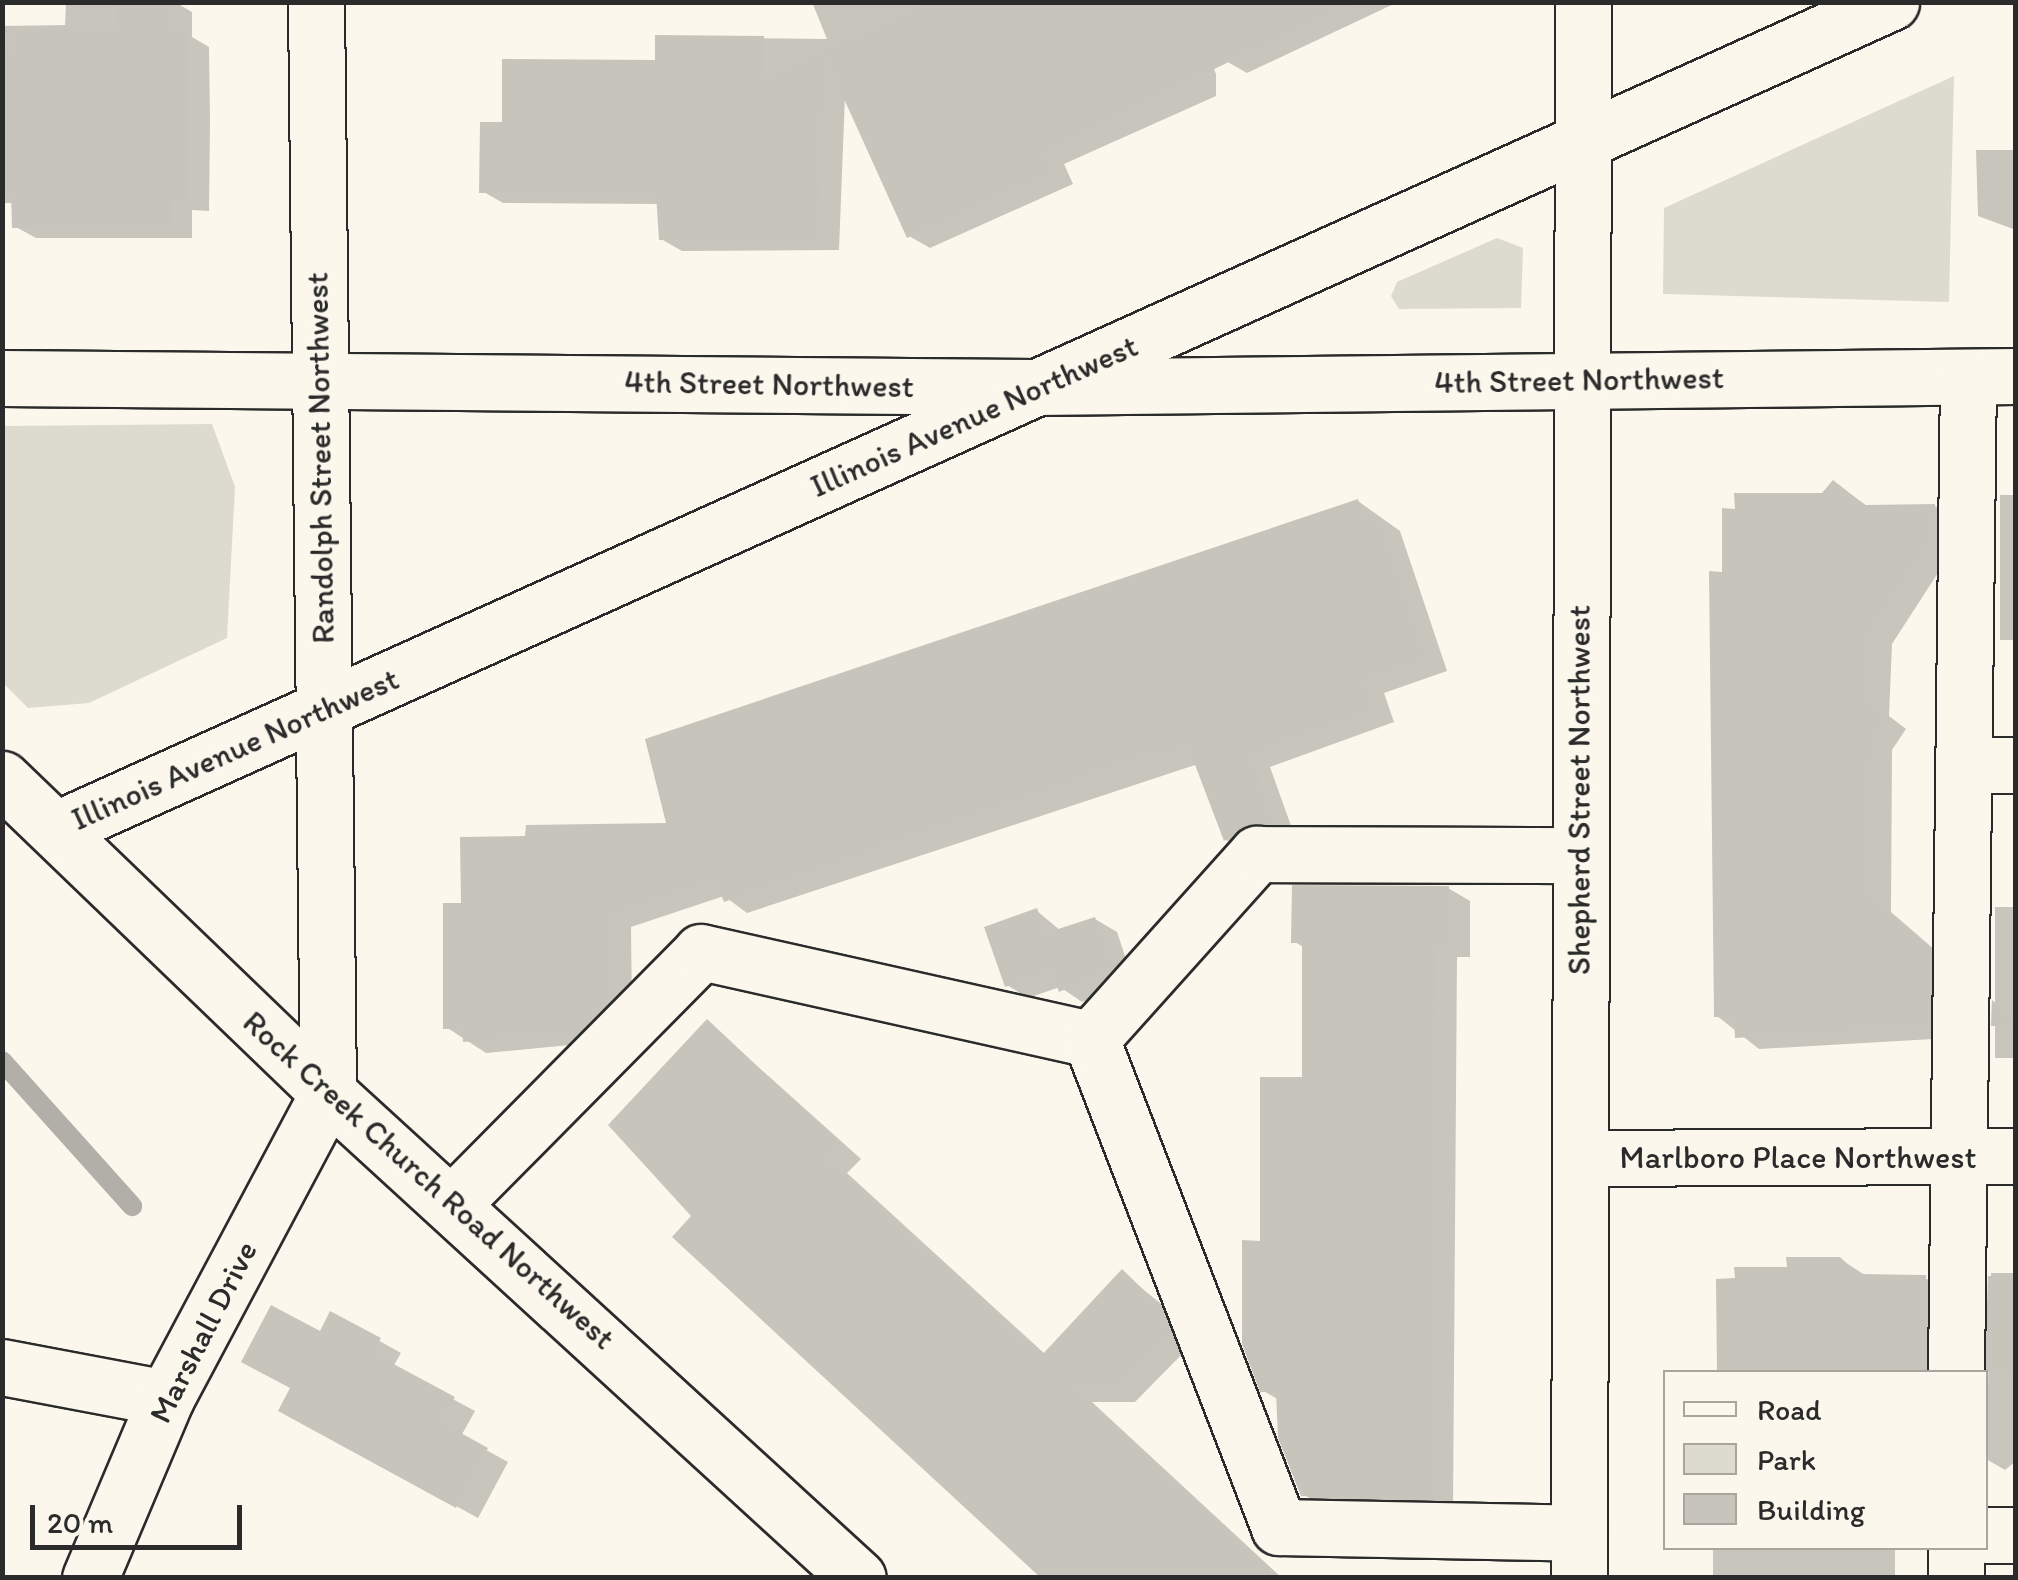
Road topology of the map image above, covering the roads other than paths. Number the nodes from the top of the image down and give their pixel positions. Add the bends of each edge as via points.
1 (316, 2) edge
2 (1583, 2) edge
3 (1891, 2) edge
4 (1585, 140) junction
5 (1992, 377) edge
6 (2, 378) edge
7 (1578, 378) junction
8 (319, 380) junction
9 (1036, 387) junction
10 (324, 707) junction
11 (1989, 765) edge
12 (2, 779) edge
13 (57, 829) junction
14 (1579, 855) junction
15 (1091, 1040) junction
16 (328, 1093) junction
17 (1956, 1156) junction
18 (2016, 1156) edge
19 (1580, 1158) junction
20 (455, 1201) junction
21 (2, 1367) edge
22 (1956, 1370) edge
23 (166, 1398) junction
24 (2016, 1535) edge
25 (1988, 1536) edge
26 (1956, 1550) edge
27 (1579, 1556) edge
28 (90, 1578) edge
29 (858, 1578) edge
30 (1956, 1578) edge

1 - 8 street, Randolph Street Northwest
2 - 4 street, Shepherd Street Northwest
3 - 4 street, Illinois Avenue Northwest
4 - 7 street, Shepherd Street Northwest
4 - 9 street, Illinois Avenue Northwest
5 - 7 street, 4th Street Northwest
5 - 11 street
6 - 8 street, 4th Street Northwest
7 - 9 street, 4th Street Northwest
7 - 14 street, Shepherd Street Northwest
8 - 9 street, 4th Street Northwest
8 - 10 street, Randolph Street Northwest
9 - 10 street, Illinois Avenue Northwest
10 - 13 street, Illinois Avenue Northwest
10 - 16 street, Randolph Street Northwest
11 - 17 street
12 - 13 street, Rock Creek Church Road Northwest
13 - 16 street, Rock Creek Church Road Northwest
14 - 15 street via 1258,854
14 - 19 street, Shepherd Street Northwest
15 - 20 street via 701,952
15 - 27 street via 1278,1527
16 - 20 street, Rock Creek Church Road Northwest
16 - 23 street, Marshall Drive
17 - 18 street, Marlboro Place Northwest
17 - 19 street, Marlboro Place Northwest
17 - 22 street
19 - 27 street, Shepherd Street Northwest
20 - 29 street, Rock Creek Church Road Northwest
21 - 23 street
23 - 28 street, Marshall Drive
24 - 25 street
26 - 30 street

